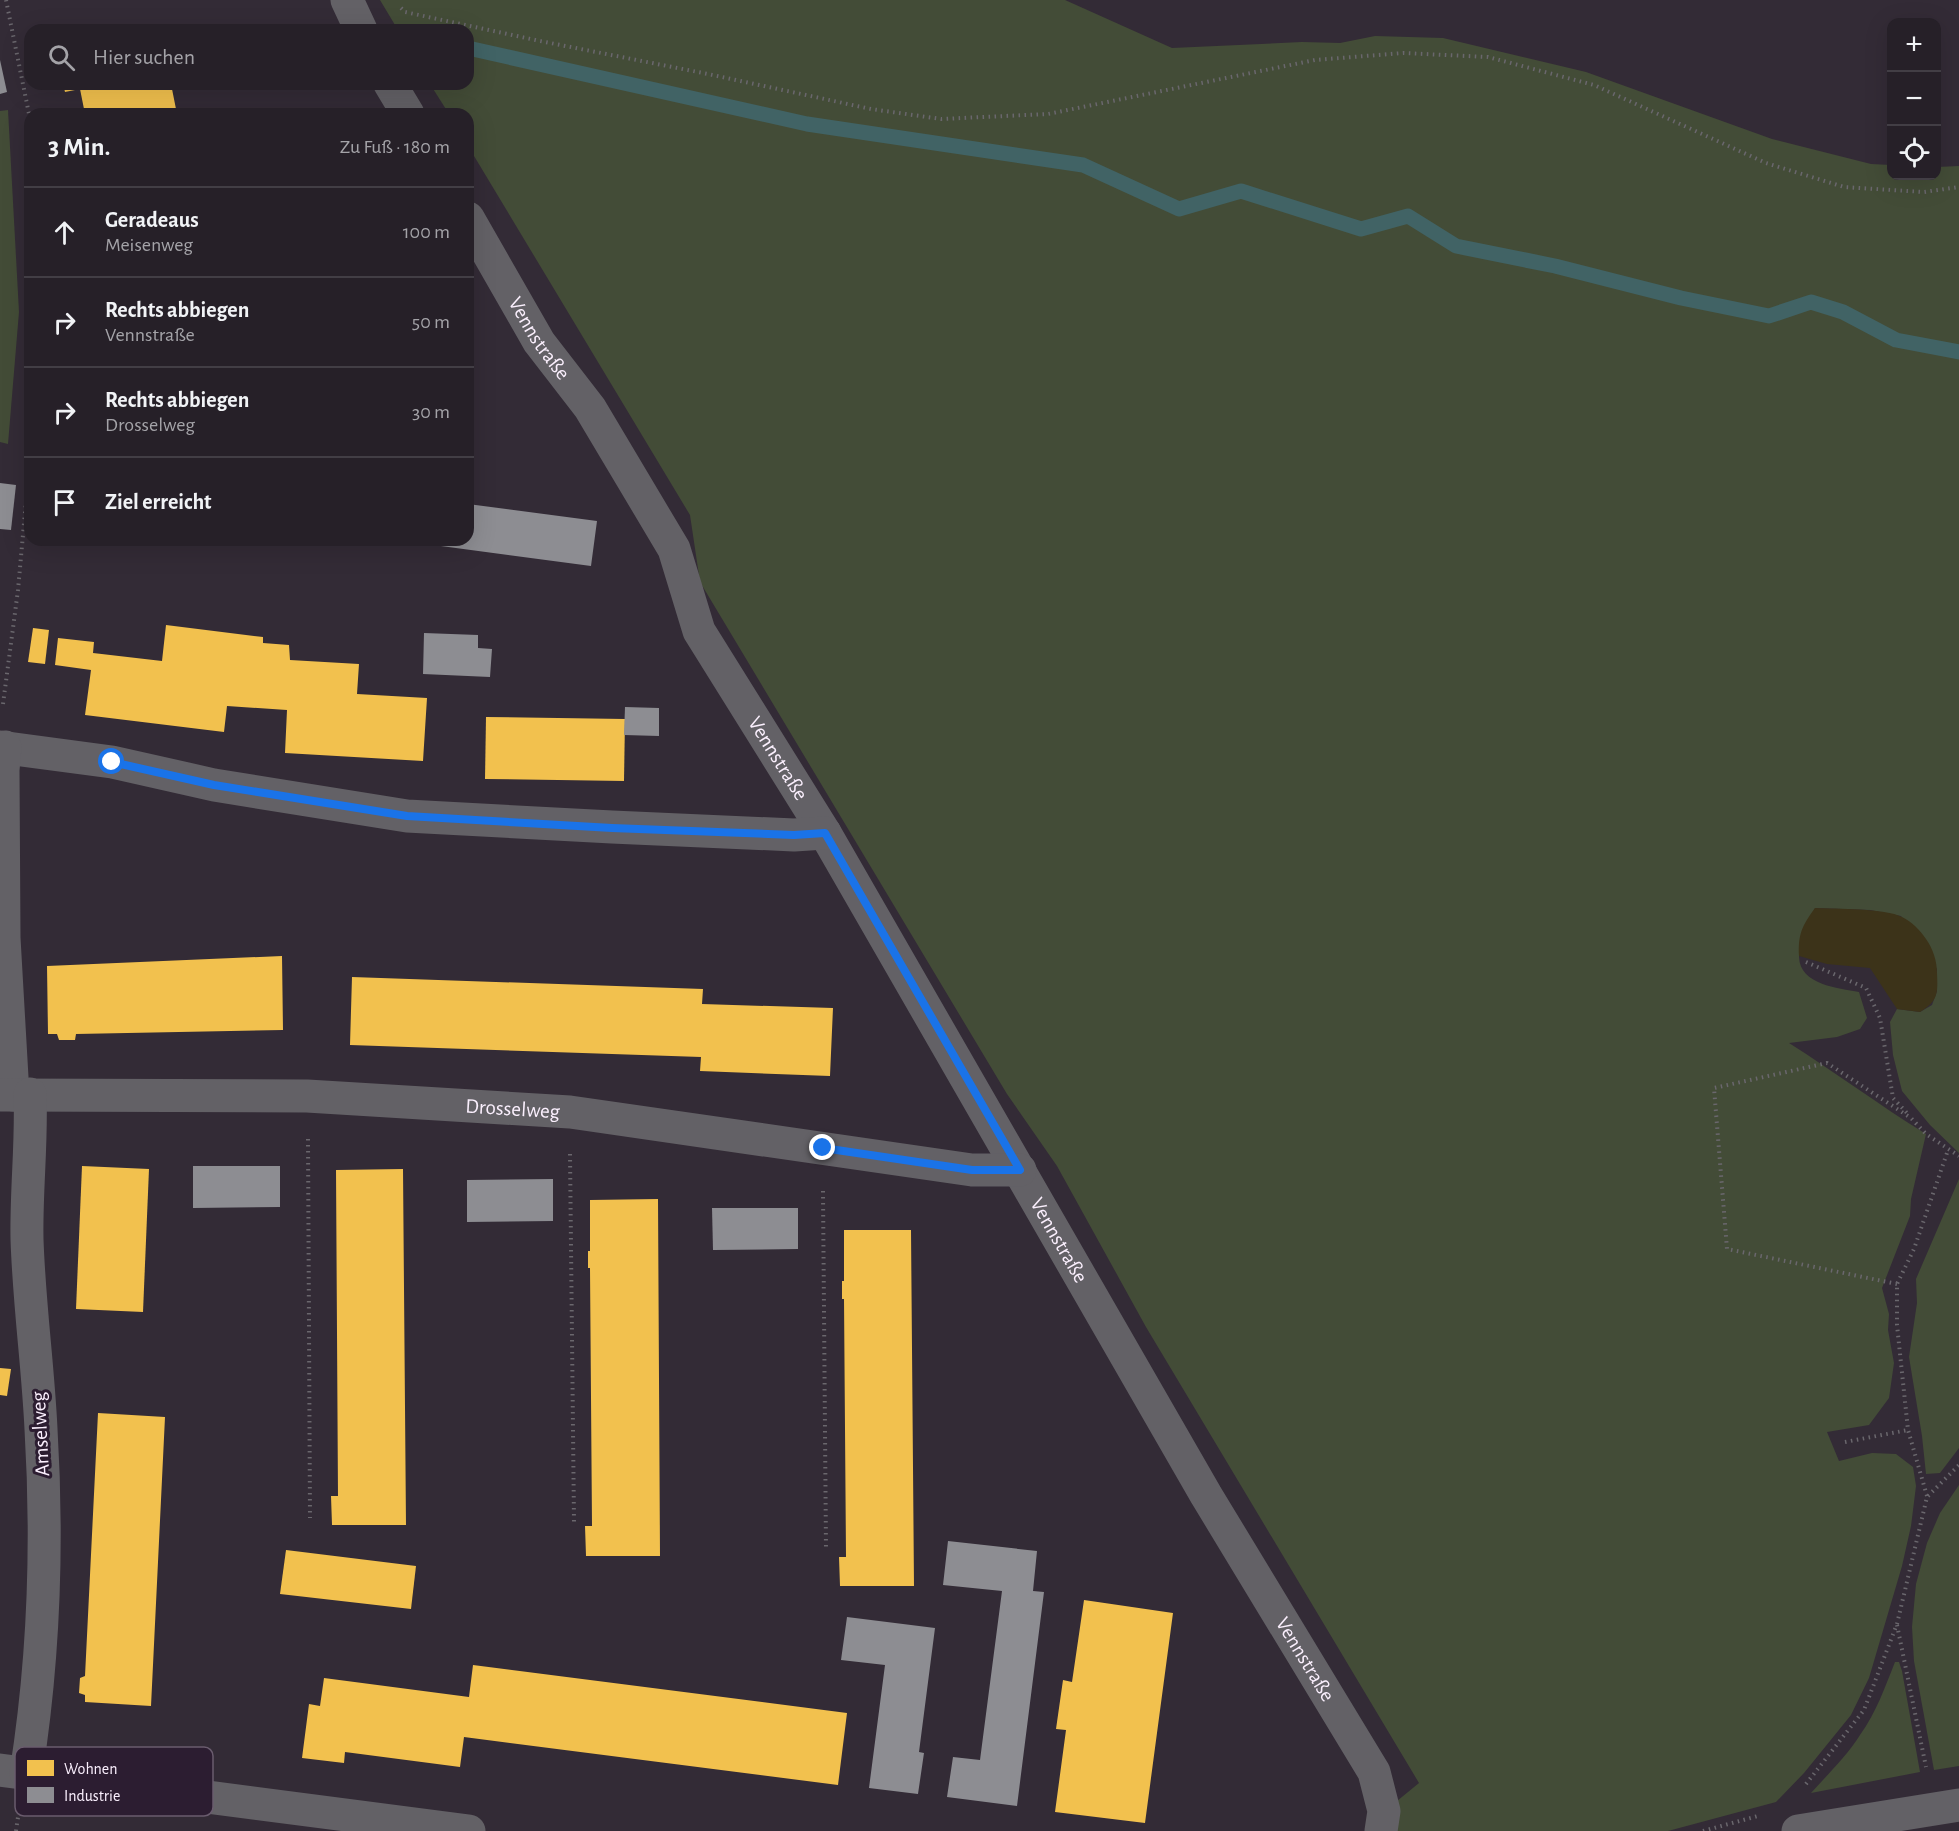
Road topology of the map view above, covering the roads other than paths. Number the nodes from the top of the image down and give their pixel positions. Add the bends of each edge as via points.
1 (347, 0) edge
2 (359, 24) edge
3 (394, 90) edge
4 (404, 108) edge
5 (474, 229) edge
6 (2, 747) edge
7 (825, 833) junction
8 (14, 1094) edge
9 (1020, 1170) junction
10 (26, 1747) edge
11 (213, 1798) edge
12 (1959, 1805) edge
13 (469, 1831) edge
14 (1380, 1831) edge
15 (1798, 1831) edge

1 - 2 street
3 - 4 street
5 - 7 street, Vennstraße via 538,342 590,408 674,549 699,631
6 - 7 street via 112,762 214,785 407,816 612,828
6 - 8 street, Amselweg via 4,938
7 - 9 street, Vennstraße
8 - 9 street, Drosselweg via 308,1096 570,1112 972,1170
8 - 10 street, Amselweg via 31,1123 27,1239 42,1431 45,1555 43,1628 32,1734
9 - 14 street, Vennstraße via 1206,1495 1374,1772 1384,1810
11 - 13 street
12 - 15 street

